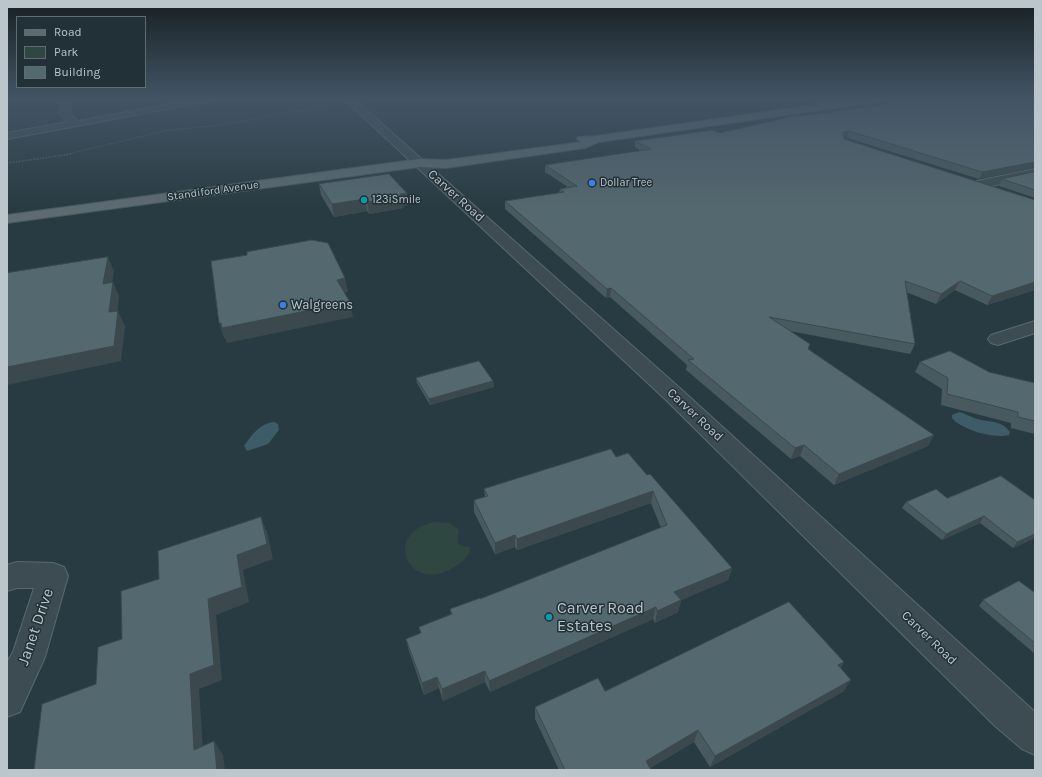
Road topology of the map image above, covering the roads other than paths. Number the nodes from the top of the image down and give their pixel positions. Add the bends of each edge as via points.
1 (388, 135) edge
2 (623, 135) edge
3 (419, 163) junction
4 (1035, 173) edge
5 (965, 181) edge
6 (977, 185) junction
7 (1002, 193) edge
8 (7, 219) edge
9 (1035, 327) edge
10 (998, 339) dead end
11 (7, 578) edge
12 (7, 699) edge
13 (1035, 736) edge

1 - 3 street, Carver Road
2 - 3 main road, Standiford Avenue via 596,139 585,145 446,164
3 - 8 main road, Standiford Avenue
3 - 13 street, Carver Road via 645,368
4 - 6 street
5 - 6 street
6 - 7 street
9 - 10 street
11 - 12 street, Janet Drive via 17,575 53,576 28,656

